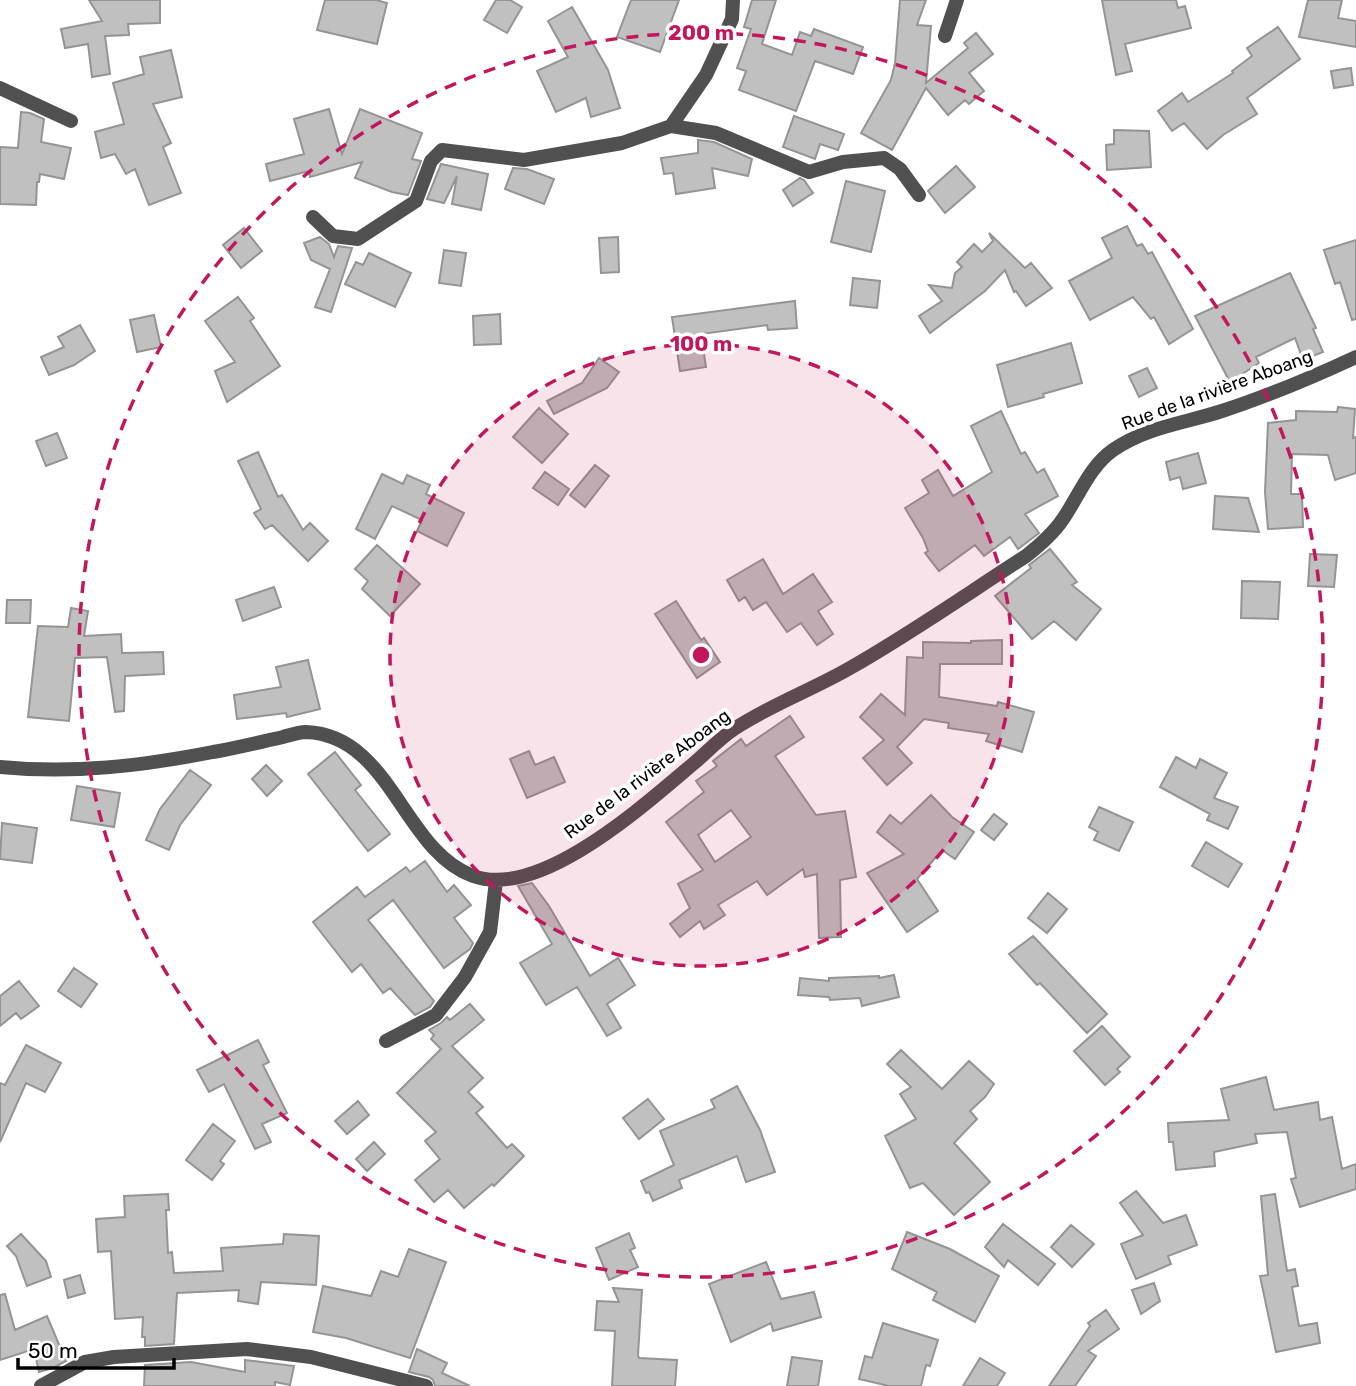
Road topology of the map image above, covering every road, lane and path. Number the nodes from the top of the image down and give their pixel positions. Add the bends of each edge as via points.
1 (733, 0) edge
2 (957, 0) edge
3 (945, 36) dead end
4 (0, 88) edge
5 (71, 121) dead end
6 (671, 126) junction
7 (919, 195) dead end
8 (313, 217) dead end
9 (1356, 358) edge
10 (0, 767) edge
11 (496, 881) junction
12 (386, 1041) dead end
13 (41, 1386) edge
14 (426, 1386) edge

1 - 6 street via 732,19 706,75
2 - 3 street
4 - 5 street
6 - 7 street via 716,133 809,172 843,162 884,158 900,169
6 - 8 street via 622,144 524,160 442,150 431,161 416,201 358,239 333,236
9 - 11 street, Rue de la rivière Aboang via 1222,411 1130,439 1092,472 1055,529 1026,556 851,668 732,730 648,801 562,861 518,879
10 - 11 street, Rue de la rivière Aboang via 68,771 135,766 305,732 325,736 369,761 451,864 472,876
11 - 12 street via 490,932 465,977 436,1015
13 - 14 street via 85,1362 247,1349 311,1357

